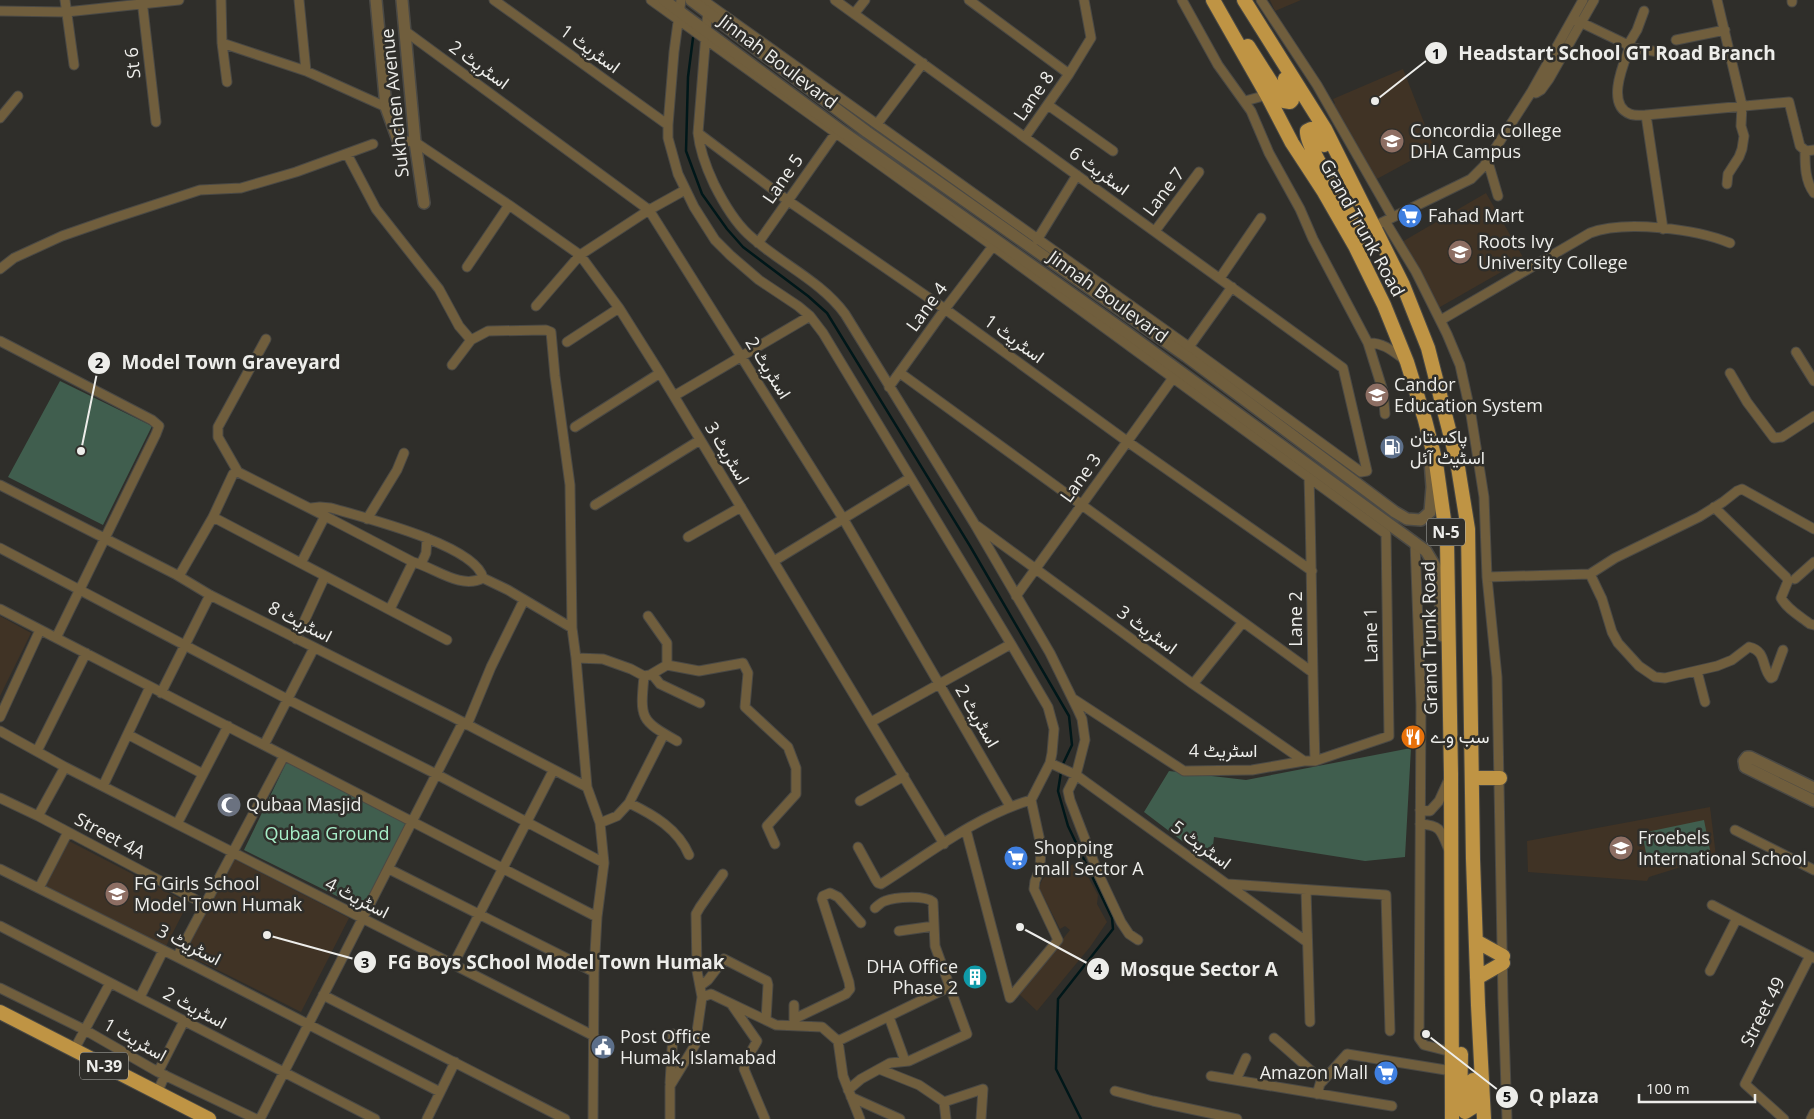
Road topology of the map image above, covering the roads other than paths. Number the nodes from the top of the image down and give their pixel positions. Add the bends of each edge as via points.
1 (64, 0) edge
2 (179, 0) edge
3 (221, 0) edge
4 (299, 0) edge
5 (376, 0) edge
6 (402, 0) edge
7 (494, 0) edge
8 (651, 0) edge
9 (664, 0) edge
10 (691, 0) edge
11 (835, 0) edge
12 (864, 0) edge
13 (968, 0) edge
14 (1084, 0) edge
15 (1182, 0) edge
16 (1214, 0) edge
17 (1261, 0) edge
18 (1583, 0) edge
19 (1594, 0) edge
20 (1717, 0) edge
21 (142, 2) edge
22 (707, 4) edge
23 (1247, 5) edge
24 (679, 10) edge
25 (1644, 10) dead end
26 (0, 11) edge
27 (66, 12) junction
28 (854, 14) junction
29 (1577, 21) junction
30 (1725, 30) junction
31 (405, 31) junction
32 (705, 34) junction
33 (1676, 40) dead end
34 (222, 43) junction
35 (1628, 46) junction
36 (1665, 53) dead end
37 (923, 63) junction
38 (74, 65) dead end
39 (306, 71) junction
40 (1069, 74) junction
41 (227, 82) dead end
42 (1267, 95) junction
43 (18, 96) dead end
44 (1245, 101) junction
45 (1048, 105) junction
46 (1742, 105) junction
47 (386, 107) junction
48 (1646, 115) junction
49 (0, 118) edge
50 (156, 122) dead end
51 (877, 124) junction
52 (668, 125) junction
53 (698, 133) junction
54 (835, 134) junction
55 (1025, 137) junction
56 (398, 140) joint
57 (415, 142) junction
58 (373, 144) dead end
59 (1810, 150) edge
60 (1113, 151) dead end
61 (347, 154) junction
62 (1488, 162) junction
63 (922, 163) junction
64 (1200, 172) dead end
65 (1077, 175) junction
66 (909, 182) junction
67 (1727, 184) dead end
68 (685, 190) junction
69 (1814, 193) edge
70 (1498, 196) dead end
71 (787, 200) junction
72 (424, 203) dead end
73 (509, 205) junction
74 (649, 210) junction
75 (1261, 218) dead end
76 (1381, 222) junction
77 (1663, 229) junction
78 (1155, 231) junction
79 (1037, 240) junction
80 (758, 243) junction
81 (1730, 243) dead end
82 (993, 246) junction
83 (580, 255) junction
84 (1363, 263) junction
85 (467, 267) dead end
86 (0, 269) edge
87 (1220, 278) junction
88 (1232, 287) junction
89 (536, 306) dead end
90 (619, 308) junction
91 (945, 308) junction
92 (810, 316) junction
93 (1135, 320) junction
94 (1441, 320) junction
95 (1126, 332) junction
96 (266, 339) dead end
97 (472, 340) junction
98 (0, 341) edge
99 (566, 342) dead end
100 (1368, 344) junction
101 (1189, 347) junction
102 (1796, 352) dead end
103 (741, 356) junction
104 (1407, 362) junction
105 (452, 365) dead end
106 (900, 373) junction
107 (1730, 373) dead end
108 (660, 374) junction
109 (1174, 378) junction
110 (1814, 382) edge
111 (1233, 385) junction
112 (889, 387) junction
113 (674, 396) junction
114 (1220, 406) junction
115 (1385, 414) dead end
116 (1814, 416) edge
117 (1425, 420) junction
118 (575, 427) dead end
119 (700, 440) junction
120 (1128, 442) junction
121 (404, 453) dead end
122 (238, 472) junction
123 (910, 478) junction
124 (1309, 478) junction
125 (0, 485) edge
126 (1358, 485) junction
127 (1356, 500) junction
128 (596, 505) dead end
129 (1082, 505) junction
130 (741, 507) junction
131 (311, 508) junction
132 (1714, 508) junction
133 (325, 516) junction
134 (213, 517) junction
135 (367, 519) junction
136 (844, 520) junction
137 (974, 523) junction
138 (1814, 529) edge
139 (688, 537) dead end
140 (427, 538) junction
141 (104, 539) junction
142 (1415, 542) junction
143 (0, 548) edge
144 (774, 562) junction
145 (1814, 562) edge
146 (301, 563) junction
147 (417, 563) junction
148 (1036, 569) junction
149 (1312, 571) junction
150 (1590, 574) junction
151 (179, 576) junction
152 (325, 576) junction
153 (1487, 577) junction
154 (483, 578) junction
155 (1795, 579) dead end
156 (80, 590) junction
157 (210, 595) junction
158 (1016, 596) junction
159 (524, 600) junction
160 (0, 609) edge
161 (390, 609) junction
162 (648, 616) dead end
163 (1243, 622) junction
164 (1814, 625) edge
165 (572, 628) junction
166 (40, 630) junction
167 (56, 638) junction
168 (296, 639) junction
169 (447, 640) dead end
170 (1011, 644) junction
171 (186, 645) junction
172 (314, 648) junction
173 (1783, 650) dead end
174 (86, 654) junction
175 (576, 658) junction
176 (667, 665) junction
177 (1698, 670) junction
178 (1312, 672) junction
179 (648, 675) junction
180 (1449, 675) junction
181 (940, 684) junction
182 (1193, 684) junction
183 (150, 687) junction
184 (161, 693) junction
185 (1072, 698) junction
186 (287, 699) junction
187 (1705, 702) dead end
188 (700, 703) dead end
189 (0, 717) edge
190 (871, 722) junction
191 (465, 724) junction
192 (228, 726) junction
193 (0, 731) edge
194 (664, 734) junction
195 (129, 735) junction
196 (1389, 736) joint
197 (677, 742) dead end
198 (264, 745) junction
199 (37, 752) junction
200 (284, 756) junction
201 (1304, 761) junction
202 (1315, 761) junction
203 (1052, 764) junction
204 (65, 767) junction
205 (553, 771) junction
206 (1072, 773) junction
207 (203, 774) junction
208 (436, 774) junction
209 (1451, 774) junction
210 (904, 776) junction
211 (1472, 778) junction
212 (1500, 778) junction
213 (103, 786) junction
214 (587, 788) junction
215 (1814, 788) edge
216 (0, 798) edge
217 (1030, 800) junction
218 (860, 801) dead end
219 (1814, 801) edge
220 (629, 803) junction
221 (1010, 806) junction
222 (1420, 810) junction
223 (38, 816) junction
224 (412, 822) junction
225 (527, 823) junction
226 (600, 823) junction
227 (177, 824) junction
228 (1420, 824) junction
229 (966, 830) junction
230 (1734, 830) dead end
231 (68, 832) junction
232 (775, 844) dead end
233 (944, 844) junction
234 (858, 847) dead end
235 (232, 852) junction
236 (689, 855) dead end
237 (1451, 856) junction
238 (604, 862) junction
239 (503, 868) junction
240 (0, 869) edge
241 (388, 869) junction
242 (1814, 870) edge
243 (723, 874) dead end
244 (1228, 884) junction
245 (39, 888) junction
246 (1306, 890) junction
247 (204, 904) junction
248 (1712, 905) dead end
249 (875, 908) dead end
250 (479, 914) junction
251 (597, 917) junction
252 (1737, 918) junction
253 (362, 919) junction
254 (861, 923) dead end
255 (0, 926) edge
256 (934, 926) junction
257 (899, 931) dead end
258 (1138, 940) dead end
259 (1476, 941) junction
260 (1307, 942) junction
261 (163, 950) junction
262 (177, 957) junction
263 (1812, 957) edge
264 (1503, 959) junction
265 (453, 965) junction
266 (1710, 971) dead end
267 (594, 972) junction
268 (1477, 978) junction
269 (110, 983) junction
270 (700, 986) junction
271 (949, 987) junction
272 (0, 988) edge
273 (1452, 993) junction
274 (323, 995) junction
275 (140, 997) junction
276 (702, 997) junction
277 (732, 1004) junction
278 (794, 1005) dead end
279 (1478, 1005) junction
280 (0, 1012) edge
281 (889, 1017) junction
282 (766, 1020) junction
283 (184, 1021) junction
284 (1310, 1022) dead end
285 (794, 1023) junction
286 (308, 1025) junction
287 (85, 1030) junction
288 (1390, 1030) dead end
289 (673, 1034) dead end
290 (594, 1036) junction
291 (1274, 1038) dead end
292 (838, 1041) junction
293 (74, 1050) junction
294 (1452, 1052) junction
295 (1246, 1058) dead end
296 (905, 1061) junction
297 (455, 1062) junction
298 (879, 1069) junction
299 (1452, 1071) junction
300 (285, 1072) junction
301 (161, 1073) junction
302 (1211, 1076) dead end
303 (1236, 1080) junction
304 (1323, 1081) junction
305 (670, 1086) junction
306 (1115, 1091) dead end
307 (440, 1092) junction
308 (157, 1093) junction
309 (850, 1094) junction
310 (1317, 1094) junction
311 (944, 1102) junction
312 (1392, 1106) dead end
313 (1814, 1113) edge
314 (209, 1119) edge
315 (256, 1119) edge
316 (260, 1119) edge
317 (374, 1119) edge
318 (427, 1119) edge
319 (565, 1119) edge
320 (593, 1119) edge
321 (670, 1119) edge
322 (766, 1119) edge
323 (860, 1119) edge
324 (900, 1119) edge
325 (946, 1119) edge
326 (981, 1119) edge
327 (1237, 1119) edge
328 (1452, 1119) edge
329 (1484, 1119) edge
330 (1507, 1119) edge
331 (1784, 1119) edge
332 (1811, 1119) edge

1 - 27 street
2 - 21 street
3 - 34 street
4 - 39 street
5 - 47 street, Sukhchen Avenue
6 - 31 street, Sukhchen Avenue
7 - 52 street, اسٹریٹ 1
8 - 24 street
9 - 24 street, Jinnah Boulevard
10 - 22 street, Jinnah Boulevard
11 - 28 street, اسٹریٹ 6
12 - 28 street
13 - 40 street
14 - 40 street via 1091,38
15 - 44 street via 1218,65
16 - 23 highway via 1262,65 1281,98 1290,102 1291,90
16 - 42 highway, Grand Trunk Road / N-5
17 - 76 street via 1317,85
18 - 29 street
19 - 29 street
20 - 30 street
21 - 27 street
21 - 50 street, St 6
22 - 32 street
22 - 51 street
22 - 63 street, Jinnah Boulevard via 867,132
23 - 76 highway, Grand Trunk Road / N-5
24 - 32 street, Jinnah Boulevard
24 - 52 street
25 - 35 street
26 - 27 street
27 - 38 street
28 - 37 street, اسٹریٹ 6
29 - 35 street
29 - 62 street
30 - 33 street
30 - 46 street
31 - 57 street, Sukhchen Avenue
31 - 74 street, اسٹریٹ 2
32 - 53 street
32 - 54 street
32 - 66 street, Jinnah Boulevard
34 - 39 street
34 - 41 street
35 - 36 street
35 - 48 street via 1619,76 1619,96 1622,106 1631,115
37 - 51 street
37 - 55 street, اسٹریٹ 6
39 - 47 street
40 - 45 street, Lane 8
42 - 44 street
42 - 84 highway, Grand Trunk Road / N-5
43 - 49 street
44 - 100 street
45 - 55 street, Lane 8
45 - 60 street
46 - 48 street
46 - 59 street via 1789,102 1800,146
46 - 67 street via 1744,144 1728,174
47 - 56 street, Sukhchen Avenue
48 - 77 street
51 - 63 street
52 - 68 street via 673,160
53 - 71 street, اسٹریٹ 1
53 - 80 street via 703,159 724,204 732,217
54 - 66 street
54 - 71 street, Lane 5
55 - 65 street, اسٹریٹ 6
56 - 57 street
57 - 72 street, Sukhchen Avenue
57 - 73 street, اسٹریٹ 3
58 - 61 street
59 - 69 street via 1805,167 1808,184
61 - 86 street via 241,188 200,190 112,219 62,236 14,258
61 - 97 street via 376,209 439,289
62 - 70 street
62 - 76 street via 1471,178
63 - 79 street
63 - 93 street, Jinnah Boulevard
64 - 78 street, Lane 7
65 - 78 street, اسٹریٹ 6
65 - 79 street
66 - 82 street
66 - 95 street, Jinnah Boulevard
68 - 74 street
68 - 92 street via 704,225 730,255
71 - 80 street, Lane 5
71 - 91 street, اسٹریٹ 1
73 - 83 street, اسٹریٹ 3
73 - 85 street
74 - 83 street
74 - 103 street, اسٹریٹ 2
75 - 87 street
76 - 84 highway via 1350,190 1319,135 1308,130 1306,135 1354,224
76 - 94 street via 1416,272
76 - 211 highway, Grand Trunk Road / N-5 via 1428,348 1448,422 1468,528
77 - 81 street
77 - 94 street via 1607,228 1590,233
78 - 87 street, اسٹریٹ 6
79 - 101 street
80 - 112 street via 838,304
82 - 91 street, Lane 4
82 - 109 street
83 - 89 street
83 - 90 street, اسٹریٹ 3
84 - 104 highway, Grand Trunk Road / N-5
87 - 88 street, اسٹریٹ 6
88 - 101 street
88 - 111 street, اسٹریٹ 6 via 1343,368 1366,470 1361,472
90 - 99 street
90 - 108 street, اسٹریٹ 3
91 - 106 street, Lane 4
91 - 120 street, اسٹریٹ 1
92 - 103 street
92 - 123 street
93 - 95 street
93 - 111 street, Jinnah Boulevard
94 - 153 street via 1460,366 1471,415 1484,497
95 - 114 street, Jinnah Boulevard
96 - 122 street via 218,427 218,437
97 - 105 street
97 - 165 street via 491,330 551,332 570,485
98 - 141 street via 159,426
100 - 104 street via 1378,343 1387,347
100 - 115 street via 1383,391
101 - 111 street
102 - 110 street
103 - 113 street
103 - 136 street, اسٹریٹ 2
104 - 117 highway, Grand Trunk Road / N-5
106 - 112 street, Lane 4
106 - 129 street
107 - 116 street via 1774,438 1787,434
108 - 113 street, اسٹریٹ 3
108 - 118 street
109 - 114 street
109 - 120 street, Lane 3
111 - 126 street, Jinnah Boulevard
112 - 137 street
113 - 119 street, اسٹریٹ 3
114 - 124 street
114 - 127 street, Jinnah Boulevard
117 - 126 street, Jinnah Boulevard via 1432,487 1430,512 1426,517 1407,519
117 - 180 highway, Grand Trunk Road / N-5 via 1436,462 1447,541
119 - 128 street
119 - 130 street, اسٹریٹ 3
120 - 129 street, Lane 3
120 - 149 street, اسٹریٹ 1
121 - 135 street
122 - 131 street
122 - 134 street via 233,474
123 - 136 street
123 - 170 street
124 - 149 street, Lane 2
124 - 196 street, Lane 1 via 1386,534
125 - 141 street, اسٹریٹ 8
126 - 127 street
127 - 142 street, Jinnah Boulevard
129 - 148 street, Lane 3
129 - 163 street
130 - 139 street
130 - 144 street, اسٹریٹ 3
131 - 133 street
131 - 135 street via 331,508
132 - 138 street via 1742,489
132 - 150 street
132 - 164 street via 1786,577 1788,581 1781,598 1788,608
133 - 146 street
133 - 147 street
134 - 146 street
134 - 151 street
135 - 140 street
136 - 144 street
136 - 181 street, اسٹریٹ 2
137 - 148 street, اسٹریٹ 3
137 - 158 street
140 - 147 street via 426,554
140 - 154 street via 472,562
141 - 151 street, اسٹریٹ 8
141 - 156 street
142 - 180 street, Jinnah Boulevard via 1426,551 1439,581
142 - 222 street via 1421,705
143 - 156 street
144 - 190 street, اسٹریٹ 3
145 - 155 street
146 - 152 street
147 - 154 street via 459,580 476,582
147 - 161 street
148 - 158 street, Lane 3
148 - 182 street, اسٹریٹ 3
149 - 178 street, Lane 2
150 - 153 street
150 - 177 street via 1612,632 1639,666 1654,678
151 - 157 street, اسٹریٹ 8
152 - 161 street
152 - 168 street
153 - 212 street via 1497,677
154 - 159 street
156 - 167 street
156 - 171 street
157 - 168 street, اسٹریٹ 8
157 - 171 street
158 - 185 street
159 - 165 street
159 - 191 street
160 - 166 street
161 - 169 street
162 - 176 street via 667,644
163 - 178 street
163 - 182 street
165 - 175 street
166 - 167 street
166 - 189 street
167 - 174 street
168 - 172 street, اسٹریٹ 8
170 - 181 street
170 - 203 street via 1048,707 1052,720
171 - 184 street
171 - 186 street
172 - 186 street
172 - 191 street, اسٹریٹ 8
173 - 177 street via 1771,678 1761,654 1753,648 1728,662
174 - 183 street
174 - 199 street
175 - 179 street via 603,659
175 - 214 street
176 - 179 street
176 - 232 street via 699,671 743,663 748,673 745,707 788,747 796,768 796,794 767,826
177 - 187 street
178 - 202 street, Lane 2
179 - 188 street
179 - 194 street via 642,713
180 - 209 highway, Grand Trunk Road / N-5
181 - 190 street
181 - 221 street, اسٹریٹ 2
182 - 201 street, اسٹریٹ 3
183 - 184 street
183 - 195 street
184 - 192 street
185 - 201 street, اسٹریٹ 4 via 1184,771 1252,770
185 - 206 street via 1082,719 1085,740
186 - 198 street
186 - 208 street
190 - 210 street, اسٹریٹ 3
191 - 205 street, اسٹریٹ 8
191 - 208 street
192 - 198 street
192 - 207 street
193 - 199 street, اسٹریٹ 4
194 - 197 street
194 - 220 street
195 - 207 street
195 - 213 street
196 - 202 street, اسٹریٹ 4
198 - 200 street
199 - 204 street, اسٹریٹ 4
200 - 224 street
200 - 235 street
201 - 202 street, اسٹریٹ 4
203 - 206 street, اسٹریٹ 5
203 - 217 street
204 - 213 street, اسٹریٹ 4
204 - 223 street
205 - 214 street, اسٹریٹ 8
205 - 225 street
206 - 244 street, اسٹریٹ 5
206 - 258 street via 1068,791 1073,810 1121,922
207 - 227 street
208 - 224 street
208 - 225 street
209 - 222 street via 1439,801 1430,811
209 - 237 highway, Grand Trunk Road / N-5
210 - 218 street
210 - 233 street, اسٹریٹ 3
211 - 212 highway
211 - 259 highway, Grand Trunk Road / N-5
212 - 264 street
213 - 227 street, اسٹریٹ 4
214 - 226 street
215 - 219 street via 1750,756 1744,761 1745,767
216 - 223 street, Street 4A
217 - 221 street
217 - 229 street via 1040,846 1040,869 1034,889 1058,940 1010,998
220 - 226 street via 617,816
220 - 236 street via 675,832
221 - 229 street
222 - 228 street
223 - 231 street, Street 4A
224 - 239 street
224 - 241 street
225 - 238 street
225 - 239 street
226 - 238 street
227 - 235 street, اسٹریٹ 4
228 - 237 street via 1433,824 1440,830
228 - 294 street via 1419,1038 1424,1045
229 - 233 street
230 - 242 street
231 - 245 street
231 - 247 street, Street 4A
233 - 234 street via 881,884
235 - 247 street
235 - 253 street, اسٹریٹ 4
237 - 273 highway, Grand Trunk Road / N-5
238 - 251 street
239 - 250 street
239 - 251 street
240 - 245 street, اسٹریٹ 3
241 - 250 street
241 - 253 street
243 - 270 street via 696,914 696,960
244 - 246 street
244 - 260 street, اسٹریٹ 5
245 - 261 street, اسٹریٹ 3
246 - 260 street
246 - 288 street via 1386,895
247 - 262 street
248 - 252 street
249 - 256 street via 883,901 928,898 933,902
250 - 265 street
250 - 267 street
251 - 267 street
252 - 263 street
252 - 266 street
253 - 265 street, اسٹریٹ 4
253 - 274 street
254 - 285 street via 838,898 830,893 823,896 850,989
255 - 269 street, اسٹریٹ 2
256 - 257 street
256 - 271 street via 935,946
259 - 264 highway
259 - 268 highway, Grand Trunk Road / N-5
260 - 284 street
261 - 262 street, اسٹریٹ 3
261 - 275 street
262 - 286 street, اسٹریٹ 3
263 - 331 street, Street 49 via 1745,1084
264 - 268 highway
264 - 330 street
265 - 290 street, اسٹریٹ 4
267 - 290 street
268 - 279 highway, Grand Trunk Road / N-5
269 - 275 street, اسٹریٹ 2
269 - 287 street
270 - 276 street
270 - 282 street via 724,960 767,981
271 - 281 street
271 - 296 street via 966,1034
272 - 287 street, اسٹریٹ 1
273 - 279 highway via 1459,1008 1460,1106 1466,1112 1473,1107 1473,1023
273 - 294 highway, Grand Trunk Road / N-5
274 - 286 street
274 - 297 street
275 - 283 street, اسٹریٹ 2
276 - 277 street via 711,994
276 - 305 street via 695,1045
277 - 282 street
277 - 322 street via 757,1041 744,1069
278 - 285 street
279 - 329 highway, Grand Trunk Road / N-5
280 - 293 highway, N-39
281 - 292 street
281 - 296 street
282 - 285 street via 776,1026
283 - 300 street, اسٹریٹ 2
283 - 301 street
285 - 292 street via 822,1027
286 - 300 street
286 - 307 street, اسٹریٹ 3
287 - 293 street
287 - 301 street, اسٹریٹ 1
289 - 305 street
290 - 320 street
291 - 304 street
292 - 309 street via 843,1076
293 - 308 highway, N-39
294 - 299 highway, Grand Trunk Road / N-5
295 - 303 street
296 - 298 street
297 - 307 street
297 - 319 street
298 - 309 street via 861,1079
298 - 311 street via 919,1086
299 - 304 street via 1350,1054 1344,1056
299 - 328 highway, Grand Trunk Road / N-5
300 - 316 street
300 - 317 street, اسٹریٹ 2
301 - 308 street
301 - 315 street, اسٹریٹ 1
302 - 303 street
303 - 310 street
304 - 310 street
305 - 321 street
306 - 327 street
307 - 318 street
308 - 314 highway, N-39
309 - 323 street
309 - 324 street
310 - 312 street
311 - 325 street
311 - 326 street via 983,1089
313 - 332 street

